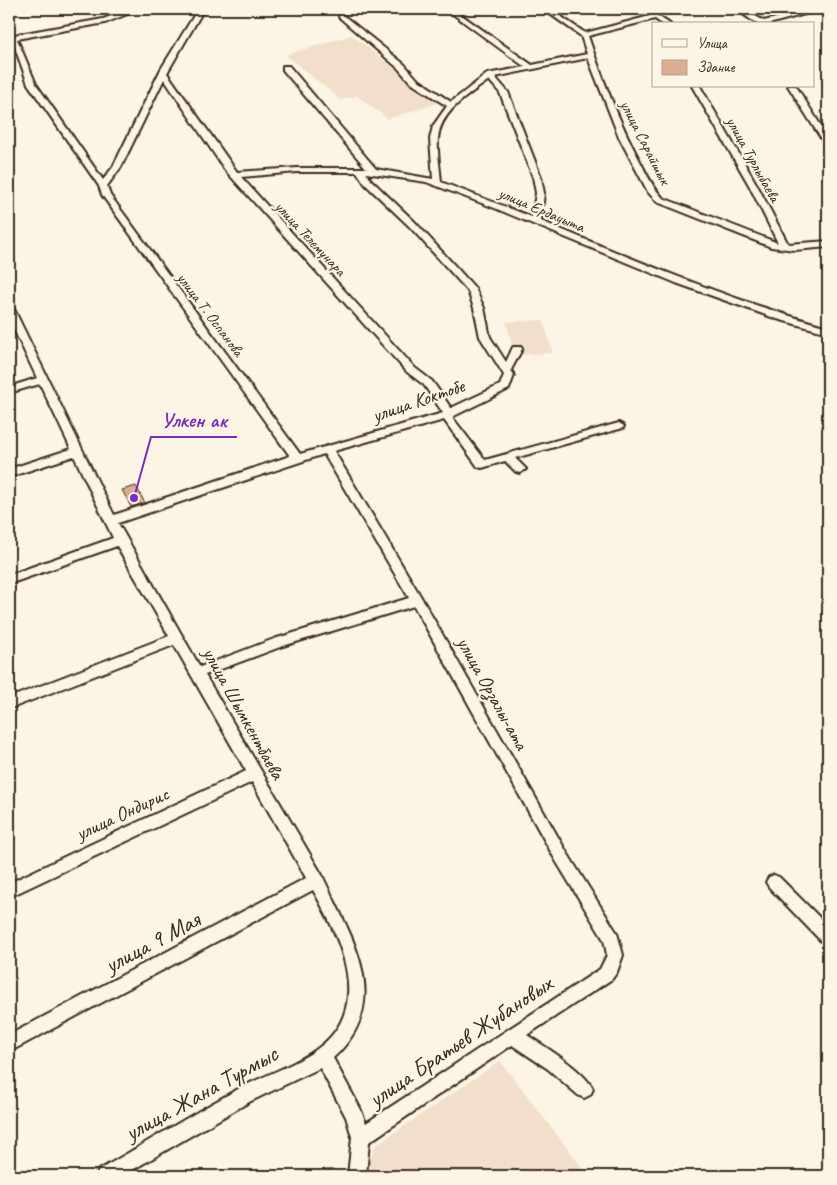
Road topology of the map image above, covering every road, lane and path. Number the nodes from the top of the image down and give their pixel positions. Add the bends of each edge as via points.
1 (137, 9) edge
2 (201, 9) edge
3 (449, 9) edge
4 (546, 9) edge
5 (643, 9) edge
6 (739, 9) edge
7 (820, 9) edge
8 (341, 16) dead end
9 (656, 17) junction
10 (664, 22) edge
11 (761, 22) edge
12 (767, 22) edge
13 (584, 35) junction
14 (10, 36) edge
15 (592, 55) junction
16 (530, 67) junction
17 (286, 68) dead end
18 (163, 73) junction
19 (490, 76) junction
20 (697, 88) edge
21 (793, 88) edge
22 (451, 105) junction
23 (828, 143) edge
24 (360, 169) junction
25 (372, 170) junction
26 (235, 175) junction
27 (437, 183) junction
28 (103, 186) junction
29 (536, 222) junction
30 (828, 244) edge
31 (785, 247) junction
32 (9, 308) edge
33 (828, 330) edge
34 (517, 349) dead end
35 (507, 369) junction
36 (43, 380) junction
37 (9, 390) edge
38 (447, 414) junction
39 (619, 426) dead end
40 (327, 449) junction
41 (78, 451) junction
42 (507, 457) junction
43 (297, 458) junction
44 (520, 469) dead end
45 (9, 472) edge
46 (110, 520) junction
47 (120, 540) junction
48 (9, 580) edge
49 (417, 600) junction
50 (178, 638) junction
51 (197, 673) junction
52 (9, 704) edge
53 (254, 774) junction
54 (317, 880) junction
55 (774, 882) dead end
56 (9, 890) edge
57 (828, 937) edge
58 (614, 960) joint
59 (512, 1035) junction
60 (9, 1044) edge
61 (323, 1056) junction
62 (584, 1089) dead end
63 (361, 1137) junction
64 (105, 1176) edge
65 (357, 1176) edge

1 - 14 street via 105,21
2 - 18 street
3 - 16 street
4 - 13 street
5 - 9 street
6 - 11 street
7 - 12 street
8 - 22 street via 401,66 414,81
9 - 10 street
9 - 13 street
13 - 15 street, улица Сарайшык
14 - 28 street, улица Т. Оспанова via 32,84
15 - 16 street
15 - 31 street, улица Сарайшык via 601,86 623,137 652,192 660,200
16 - 19 street
17 - 25 street
18 - 26 street, улица Телемунара
18 - 28 street via 117,167
19 - 22 street
19 - 29 street via 504,92 537,177 540,193
20 - 31 street, улица Турлыбаева
21 - 23 street
22 - 27 street via 436,126
24 - 25 street, улица Ердауыта
24 - 26 street, улица Ердауыта
24 - 35 street via 368,182 429,241 472,290 485,337
25 - 27 street, улица Ердауыта
26 - 38 street, улица Телемунара via 410,370 428,383
27 - 29 street, улица Ердауыта
28 - 43 street, улица Т. Оспанова via 106,195
29 - 33 street, улица Ердауыта via 679,281 780,317
30 - 31 street
32 - 36 street, улица Шымкентбаева
34 - 35 street
35 - 38 street, улица Коктобе via 509,381 505,387
36 - 37 street
36 - 41 street, улица Шымкентбаева
38 - 40 street, улица Коктобе
38 - 42 street, улица Телемунара via 482,464
39 - 42 street
40 - 43 street, улица Коктобе
40 - 49 street, улица Орзалы-ата
41 - 45 street
41 - 46 street, улица Шымкентбаева
42 - 44 street
43 - 46 street, улица Коктобе
46 - 47 street, улица Шымкентбаева
47 - 48 street
47 - 50 street, улица Шымкентбаева
49 - 51 street via 296,636
49 - 58 street, улица Орзалы-ата via 611,938
50 - 51 street, улица Шымкентбаева
50 - 52 street
51 - 53 street, улица Шымкентбаева
53 - 54 street, улица Шымкентбаева
53 - 56 street, улица Ондирис
54 - 60 street, улица 9 Мая
54 - 61 street, улица Шымкентбаева via 347,941 358,990 352,1022 344,1036
55 - 57 street
58 - 59 street, улица Братьев Жубановых via 606,974
59 - 62 street via 554,1062
59 - 63 street, улица Братьев Жубановых
61 - 63 street via 354,1114
61 - 64 street, улица Жана Турмыс via 244,1095
63 - 65 street, улица Братьев Жубановых

